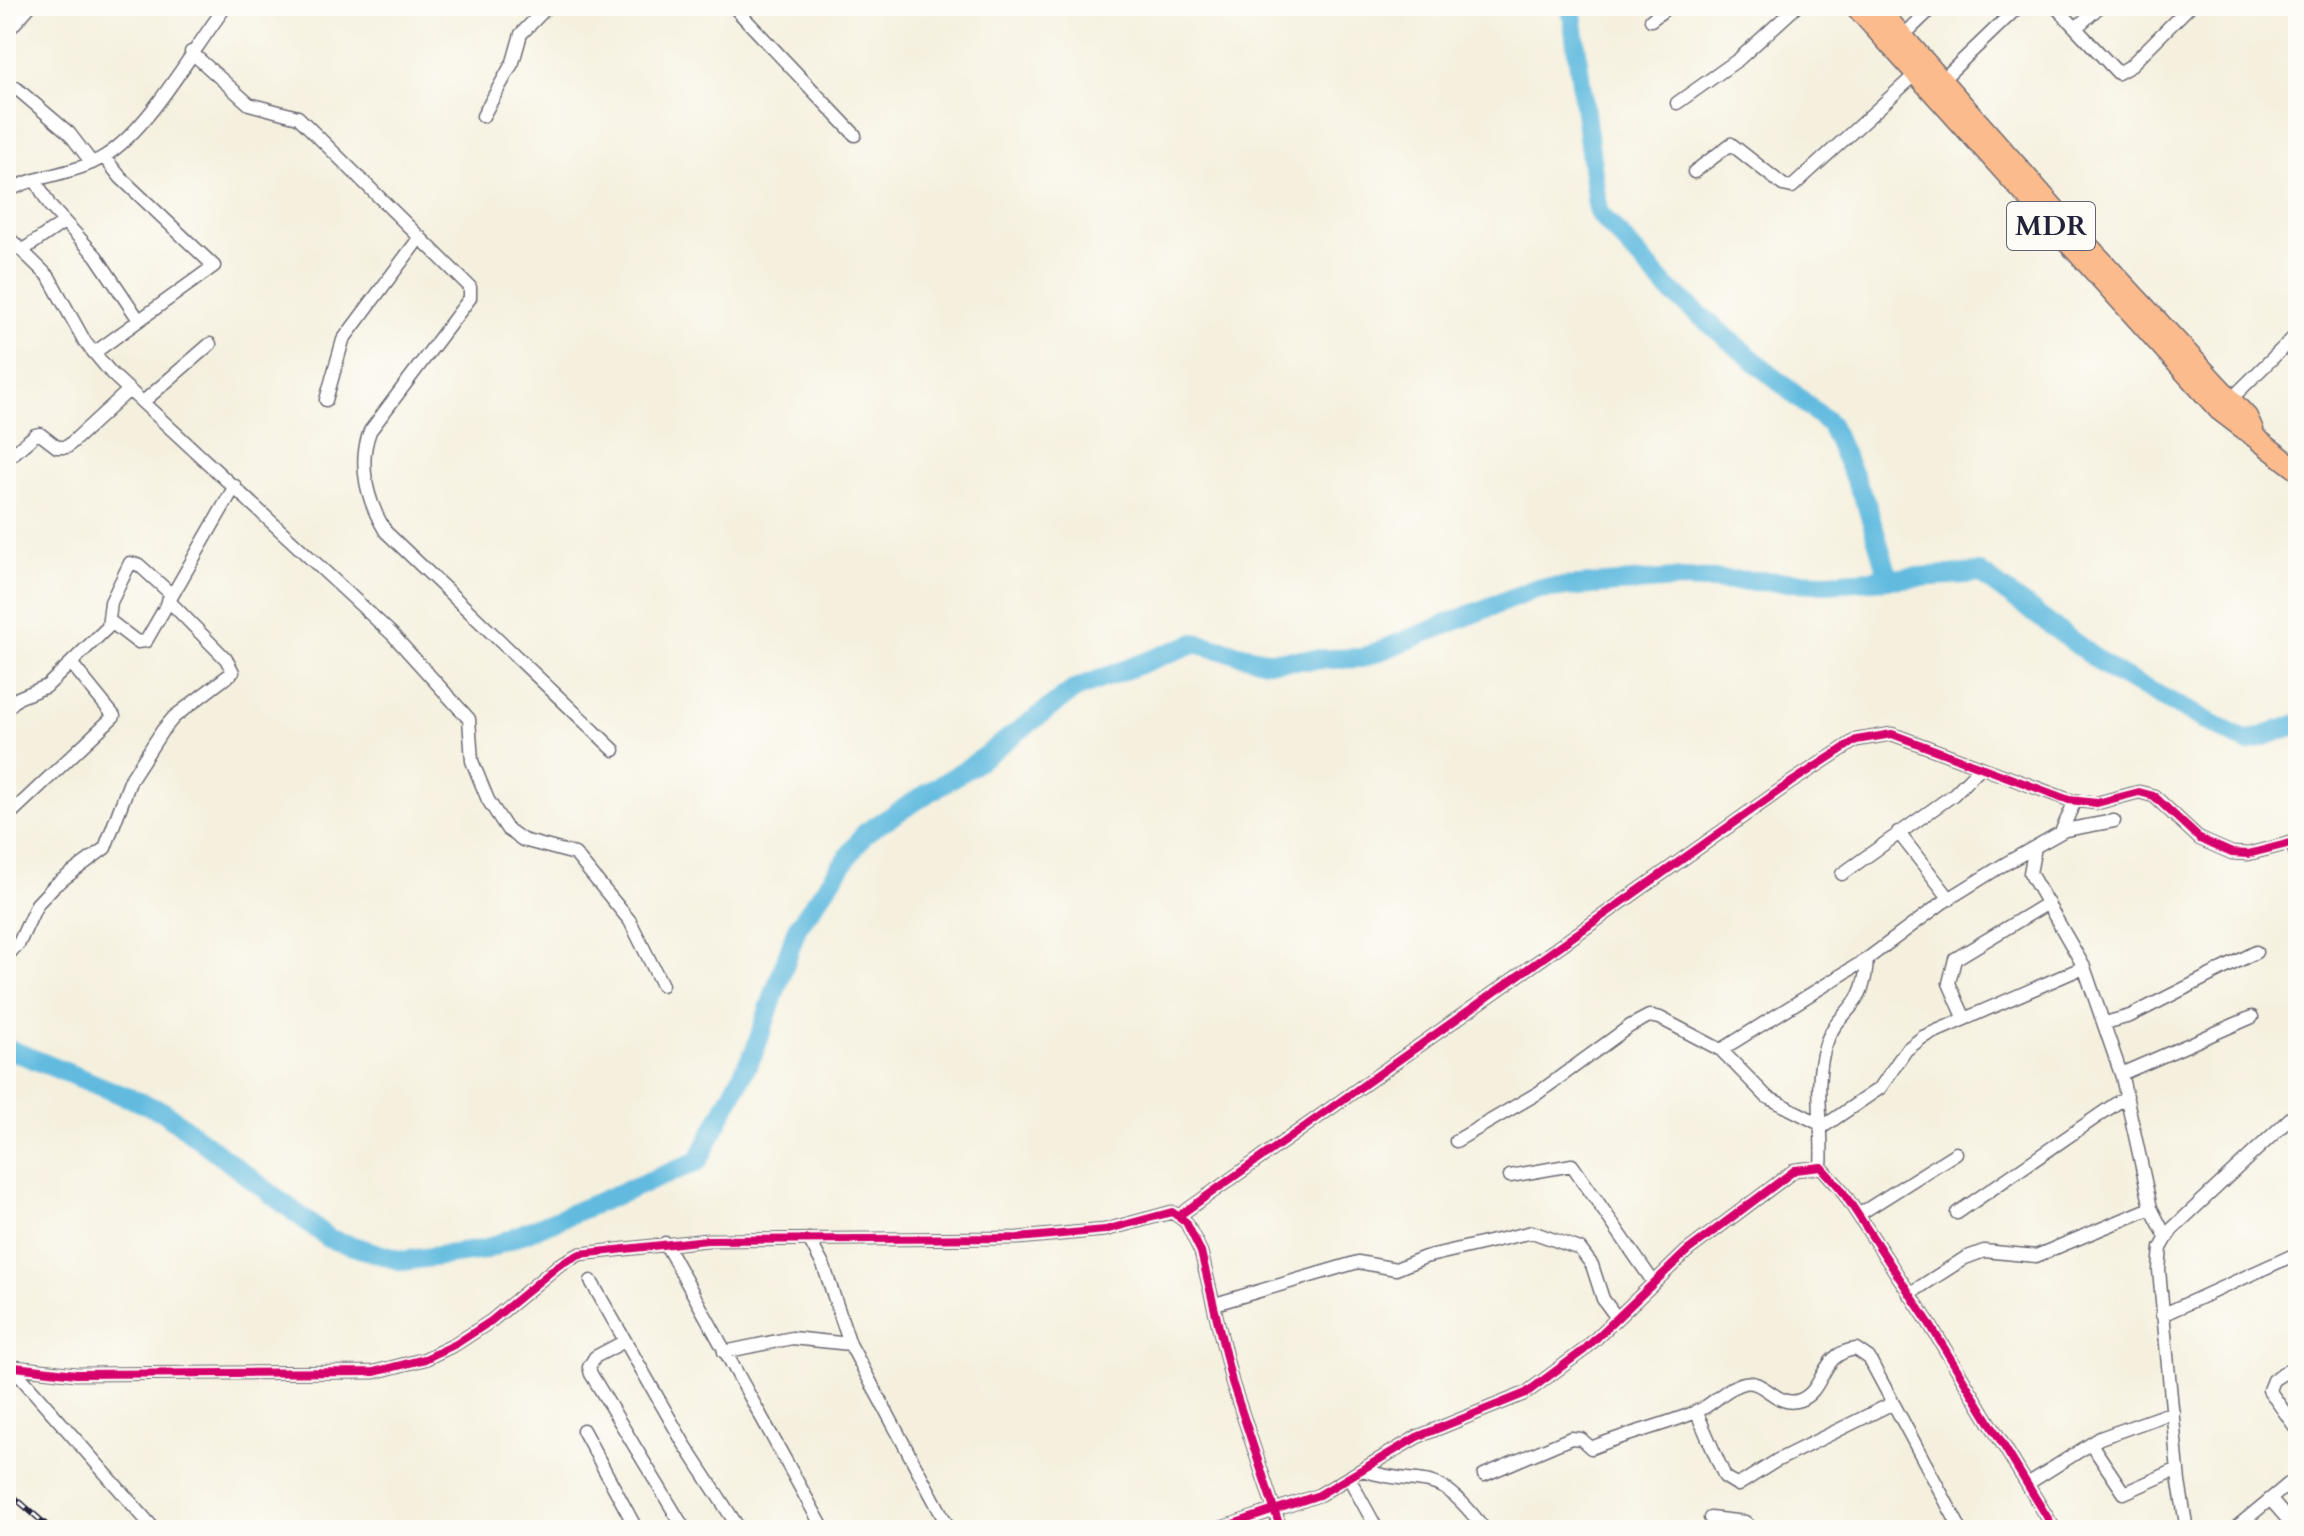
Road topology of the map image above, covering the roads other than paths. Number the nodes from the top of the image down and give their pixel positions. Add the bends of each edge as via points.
1 (30, 6) edge
2 (226, 6) edge
3 (548, 6) edge
4 (733, 6) edge
5 (1669, 6) edge
6 (1797, 6) edge
7 (1855, 6) edge
8 (1876, 6) edge
9 (1934, 6) edge
10 (2019, 6) edge
11 (2055, 6) edge
12 (2100, 6) edge
13 (2190, 6) edge
14 (1651, 20) dead end
15 (2076, 28) junction
16 (6, 33) edge
17 (1903, 36) junction
18 (191, 52) junction
19 (1917, 73) junction
20 (1942, 80) junction
21 (16, 88) dead end
22 (1677, 103) dead end
23 (483, 116) dead end
24 (855, 135) dead end
25 (98, 160) junction
26 (1694, 172) dead end
27 (36, 181) junction
28 (6, 192) edge
29 (64, 222) junction
30 (6, 235) edge
31 (420, 237) junction
32 (23, 250) junction
33 (139, 320) junction
34 (2298, 333) edge
35 (210, 344) dead end
36 (94, 353) junction
37 (129, 390) junction
38 (326, 400) dead end
39 (2230, 400) junction
40 (143, 402) junction
41 (2256, 436) junction
42 (6, 460) edge
43 (2298, 470) edge
44 (235, 486) junction
45 (170, 597) junction
46 (111, 622) junction
47 (71, 663) junction
48 (6, 709) edge
49 (614, 750) dead end
50 (1981, 767) junction
51 (2075, 801) junction
52 (6, 818) edge
53 (2114, 821) dead end
54 (1898, 832) junction
55 (2061, 832) junction
56 (2295, 842) edge
57 (2035, 847) junction
58 (2298, 860) edge
59 (1842, 874) dead end
60 (1950, 899) junction
61 (2048, 903) junction
62 (2256, 952) dead end
63 (6, 957) edge
64 (1867, 959) junction
65 (2084, 967) junction
66 (662, 985) dead end
67 (1964, 1017) junction
68 (2252, 1017) dead end
69 (2105, 1023) junction
70 (1721, 1050) junction
71 (2121, 1074) junction
72 (2127, 1096) junction
73 (2298, 1111) edge
74 (1824, 1126) junction
75 (1456, 1141) dead end
76 (1956, 1153) dead end
77 (1821, 1167) junction
78 (1510, 1176) dead end
79 (2151, 1208) junction
80 (1957, 1213) dead end
81 (1180, 1215) junction
82 (1858, 1215) junction
83 (2166, 1237) junction
84 (809, 1239) junction
85 (665, 1243) junction
86 (2298, 1253) edge
87 (591, 1281) dead end
88 (1654, 1283) junction
89 (1909, 1294) junction
90 (1215, 1304) junction
91 (2162, 1315) junction
92 (1617, 1318) junction
93 (625, 1341) junction
94 (850, 1344) junction
95 (724, 1352) junction
96 (2298, 1364) edge
97 (9, 1366) edge
98 (1893, 1403) junction
99 (1696, 1411) junction
100 (2173, 1412) junction
101 (583, 1430) dead end
102 (2298, 1431) edge
103 (2091, 1444) junction
104 (2178, 1469) junction
105 (1362, 1470) junction
106 (1484, 1475) dead end
107 (2298, 1476) edge
108 (1349, 1478) junction
109 (2029, 1483) junction
110 (2270, 1499) junction
111 (1272, 1511) junction
112 (1710, 1518) dead end
113 (2248, 1518) junction
114 (679, 1527) edge
115 (1376, 1527) dead end
116 (155, 1530) edge
117 (637, 1530) edge
118 (740, 1530) edge
119 (824, 1530) edge
120 (950, 1530) edge
121 (1215, 1530) edge
122 (1281, 1530) edge
123 (1485, 1530) edge
124 (1754, 1530) edge
125 (1961, 1530) edge
126 (2055, 1530) edge
127 (2187, 1530) edge
128 (2233, 1530) edge
129 (2256, 1530) edge
130 (2297, 1530) edge

1 - 16 street
2 - 18 street
3 - 23 street via 521,34 513,62
4 - 24 street
5 - 14 street
6 - 22 street via 1739,59
7 - 19 main road, MDR
8 - 17 main road, MDR
9 - 17 street
10 - 20 street
11 - 15 street
12 - 15 street
13 - 15 street via 2118,73
17 - 20 main road, MDR
18 - 25 street via 151,110 119,146
18 - 31 street via 249,104 298,117
19 - 26 street via 1792,187 1731,144
19 - 41 main road, MDR via 2219,410
20 - 39 main road, MDR
21 - 25 street
25 - 27 street
25 - 33 street via 214,266
27 - 28 street
27 - 29 street
29 - 32 street
29 - 33 street via 96,256
30 - 32 street
31 - 38 street via 343,340
31 - 49 street via 472,293 370,431 364,462 377,517 412,559
32 - 36 street via 60,293
33 - 36 street
34 - 39 street
35 - 40 street
36 - 37 street
37 - 40 street
37 - 42 street via 67,447 35,435
39 - 41 main road, MDR
40 - 44 street
41 - 43 main road, MDR
44 - 45 street
44 - 66 street via 392,634 469,719 472,761 507,829 523,840 575,854 630,921
45 - 46 street via 142,643
45 - 46 street via 139,565 130,563 111,602
45 - 63 street via 233,672 162,731 131,779 105,848 37,904 19,943
46 - 47 street
47 - 48 street via 47,686
47 - 52 street via 114,716
50 - 51 street
50 - 54 street via 1966,784
50 - 81 street via 1892,734 1856,740
51 - 55 street
51 - 56 street via 2097,803 2139,792 2154,796 2217,849 2248,854
53 - 55 street
54 - 59 street
54 - 60 street
55 - 57 street
56 - 58 street
57 - 60 street
57 - 61 street via 2030,873
60 - 64 street
61 - 65 street
61 - 67 street via 1955,959 1949,983
62 - 69 street via 2130,1016
64 - 70 street
64 - 74 street via 1863,992 1825,1044 1819,1071
65 - 67 street
65 - 69 street
67 - 74 street via 1906,1050 1880,1088
68 - 71 street
69 - 71 street
70 - 74 street via 1767,1097
70 - 75 street via 1660,1018 1640,1019 1538,1093
71 - 72 street
72 - 79 street
72 - 80 street
73 - 83 street
74 - 77 street
76 - 82 street
77 - 82 street
77 - 88 street via 1795,1170 1715,1228
78 - 88 street via 1572,1165
79 - 83 street
79 - 89 street via 2036,1256 1984,1251
81 - 84 street via 1161,1212 1069,1235
81 - 90 street via 1196,1238
82 - 89 street
83 - 91 street via 2159,1270
84 - 85 street
84 - 94 street
85 - 95 street
85 - 97 street via 567,1260 456,1344 398,1368 239,1376 76,1374
86 - 91 street
87 - 93 street
88 - 92 street
89 - 109 street
90 - 92 street via 1358,1262 1396,1269 1532,1232 1580,1249
90 - 111 street via 1232,1382
91 - 100 street
92 - 105 street via 1553,1376 1526,1393 1417,1437
93 - 114 street via 595,1357 589,1367
93 - 118 street
94 - 95 street via 792,1338
94 - 120 street
95 - 119 street
96 - 102 street via 2273,1380 2269,1390
97 - 116 street
98 - 99 street via 1738,1485 1725,1477
98 - 99 street via 1869,1358 1856,1349 1828,1363 1815,1390 1800,1400 1775,1398 1749,1382
98 - 125 street
99 - 106 street via 1591,1448 1571,1438
100 - 103 street
100 - 104 street
101 - 117 street
103 - 104 street via 2124,1493
103 - 109 street
104 - 127 street
105 - 108 street
105 - 123 street via 1440,1484
107 - 110 street
108 - 111 street
108 - 115 street
109 - 126 street
110 - 113 street
110 - 130 street
111 - 121 street
111 - 122 street
112 - 124 street via 1745,1522
113 - 128 street
113 - 129 street

